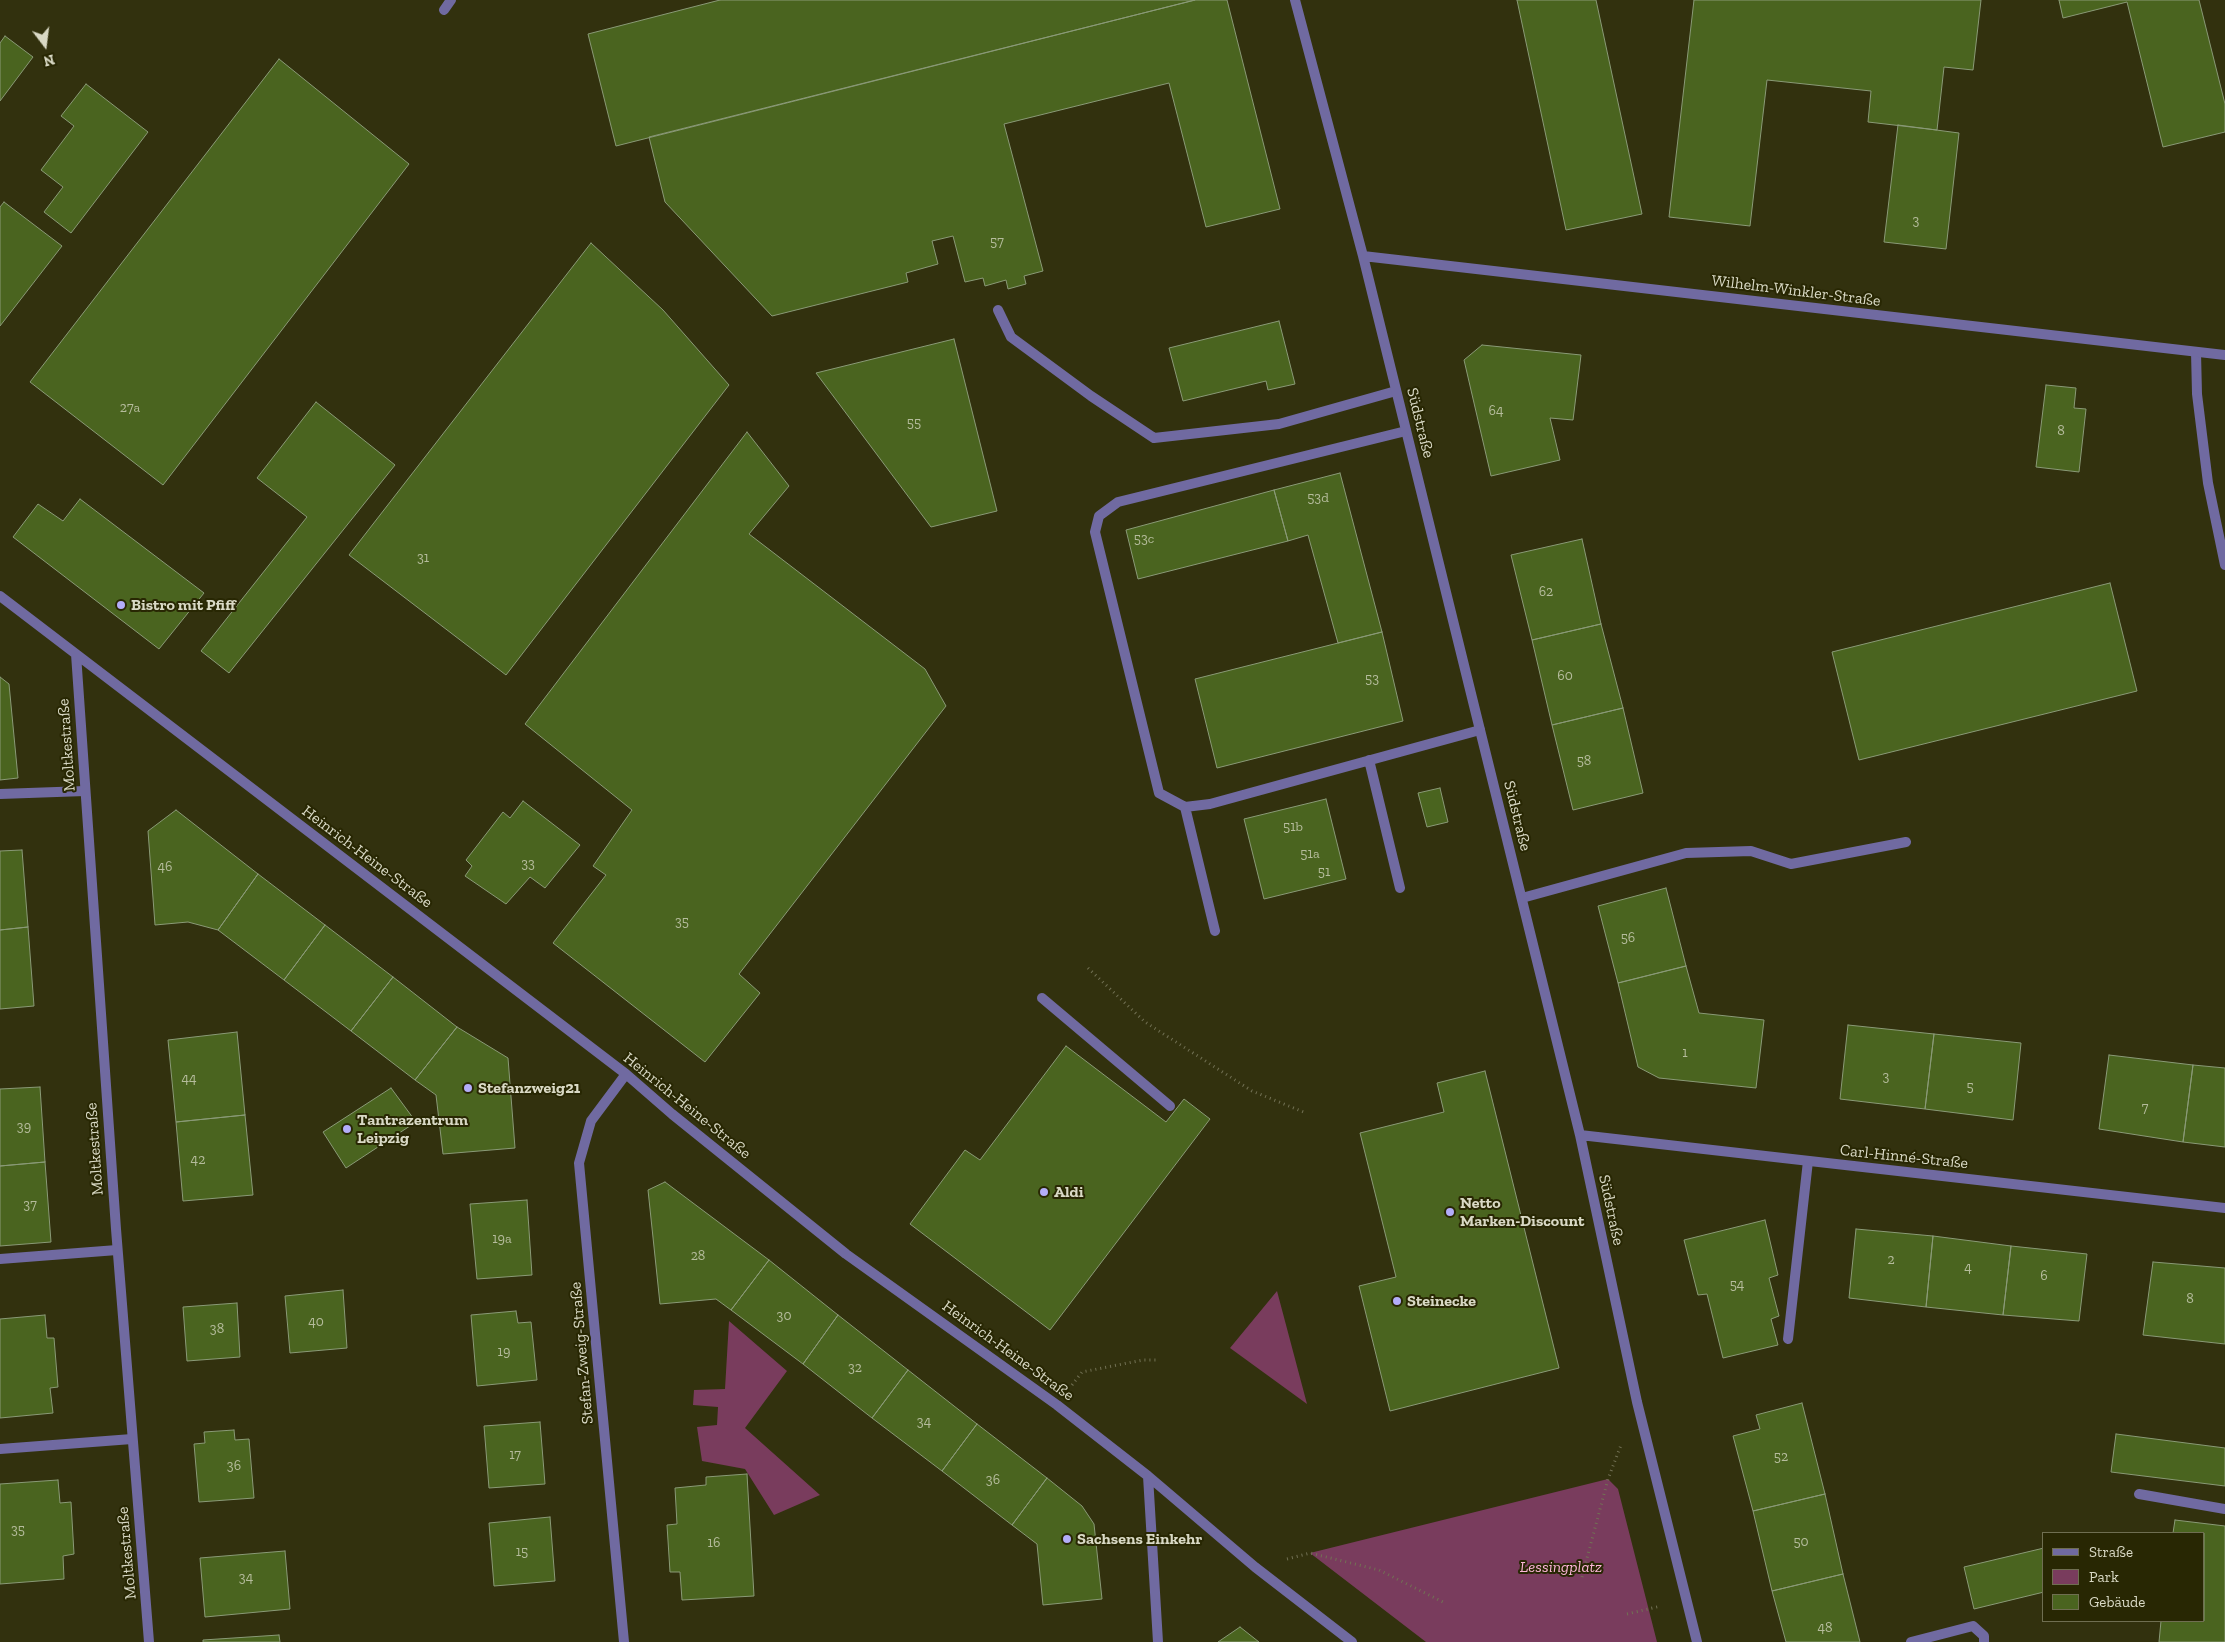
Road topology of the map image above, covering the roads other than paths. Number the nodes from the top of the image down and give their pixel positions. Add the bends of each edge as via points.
1 (452, 0) edge
2 (1295, 0) edge
3 (444, 10) dead end
4 (1363, 256) junction
5 (998, 310) dead end
6 (2196, 352) junction
7 (2225, 355) edge
8 (1396, 391) junction
9 (1406, 430) junction
10 (2225, 565) edge
11 (0, 596) edge
12 (76, 654) junction
13 (1480, 730) junction
14 (1369, 760) junction
15 (85, 791) junction
16 (0, 794) edge
17 (1185, 807) junction
18 (1906, 842) dead end
19 (1400, 888) dead end
20 (1522, 898) junction
21 (1215, 931) dead end
22 (1042, 998) dead end
23 (626, 1074) junction
24 (1170, 1106) dead end
25 (1580, 1135) junction
26 (1808, 1161) junction
27 (2225, 1208) edge
28 (117, 1250) junction
29 (0, 1259) edge
30 (1788, 1339) dead end
31 (132, 1439) junction
32 (0, 1449) edge
33 (1148, 1476) junction
34 (2139, 1494) dead end
35 (2225, 1509) edge
36 (149, 1642) edge
37 (624, 1642) edge
38 (1158, 1642) edge
39 (1352, 1642) edge
40 (1697, 1642) edge
41 (1910, 1642) edge
42 (1984, 1642) edge

1 - 3 street
2 - 4 street, Südstraße
4 - 6 street, Wilhelm-Winkler-Straße
4 - 8 street, Südstraße
5 - 8 street via 1011,337 1154,438 1279,424
6 - 7 street, Wilhelm-Winkler-Straße
6 - 10 street via 2197,394 2208,483
8 - 9 street, Südstraße
9 - 13 street, Südstraße
9 - 17 street via 1118,502 1099,516 1095,532 1159,793
11 - 12 street, Heinrich-Heine-Straße
12 - 15 street, Moltkestraße
12 - 23 street, Heinrich-Heine-Straße
13 - 14 street
13 - 20 street, Südstraße
14 - 17 street via 1210,804
14 - 19 street
15 - 16 street
15 - 28 street, Moltkestraße
17 - 21 street
18 - 20 street via 1791,864 1750,852 1686,853
20 - 25 street, Südstraße
22 - 24 street
23 - 33 street, Heinrich-Heine-Straße via 846,1254 1057,1405
23 - 37 street, Stefan-Zweig-Straße via 591,1121 579,1163
25 - 26 street, Carl-Hinné-Straße
25 - 40 street, Südstraße via 1636,1402
26 - 27 street, Carl-Hinné-Straße
26 - 30 street
28 - 29 street
28 - 31 street, Moltkestraße
31 - 32 street
31 - 36 street, Moltkestraße
33 - 38 street
33 - 39 street, Heinrich-Heine-Straße via 1255,1567
34 - 35 street
41 - 42 street via 1973,1626 1984,1636

